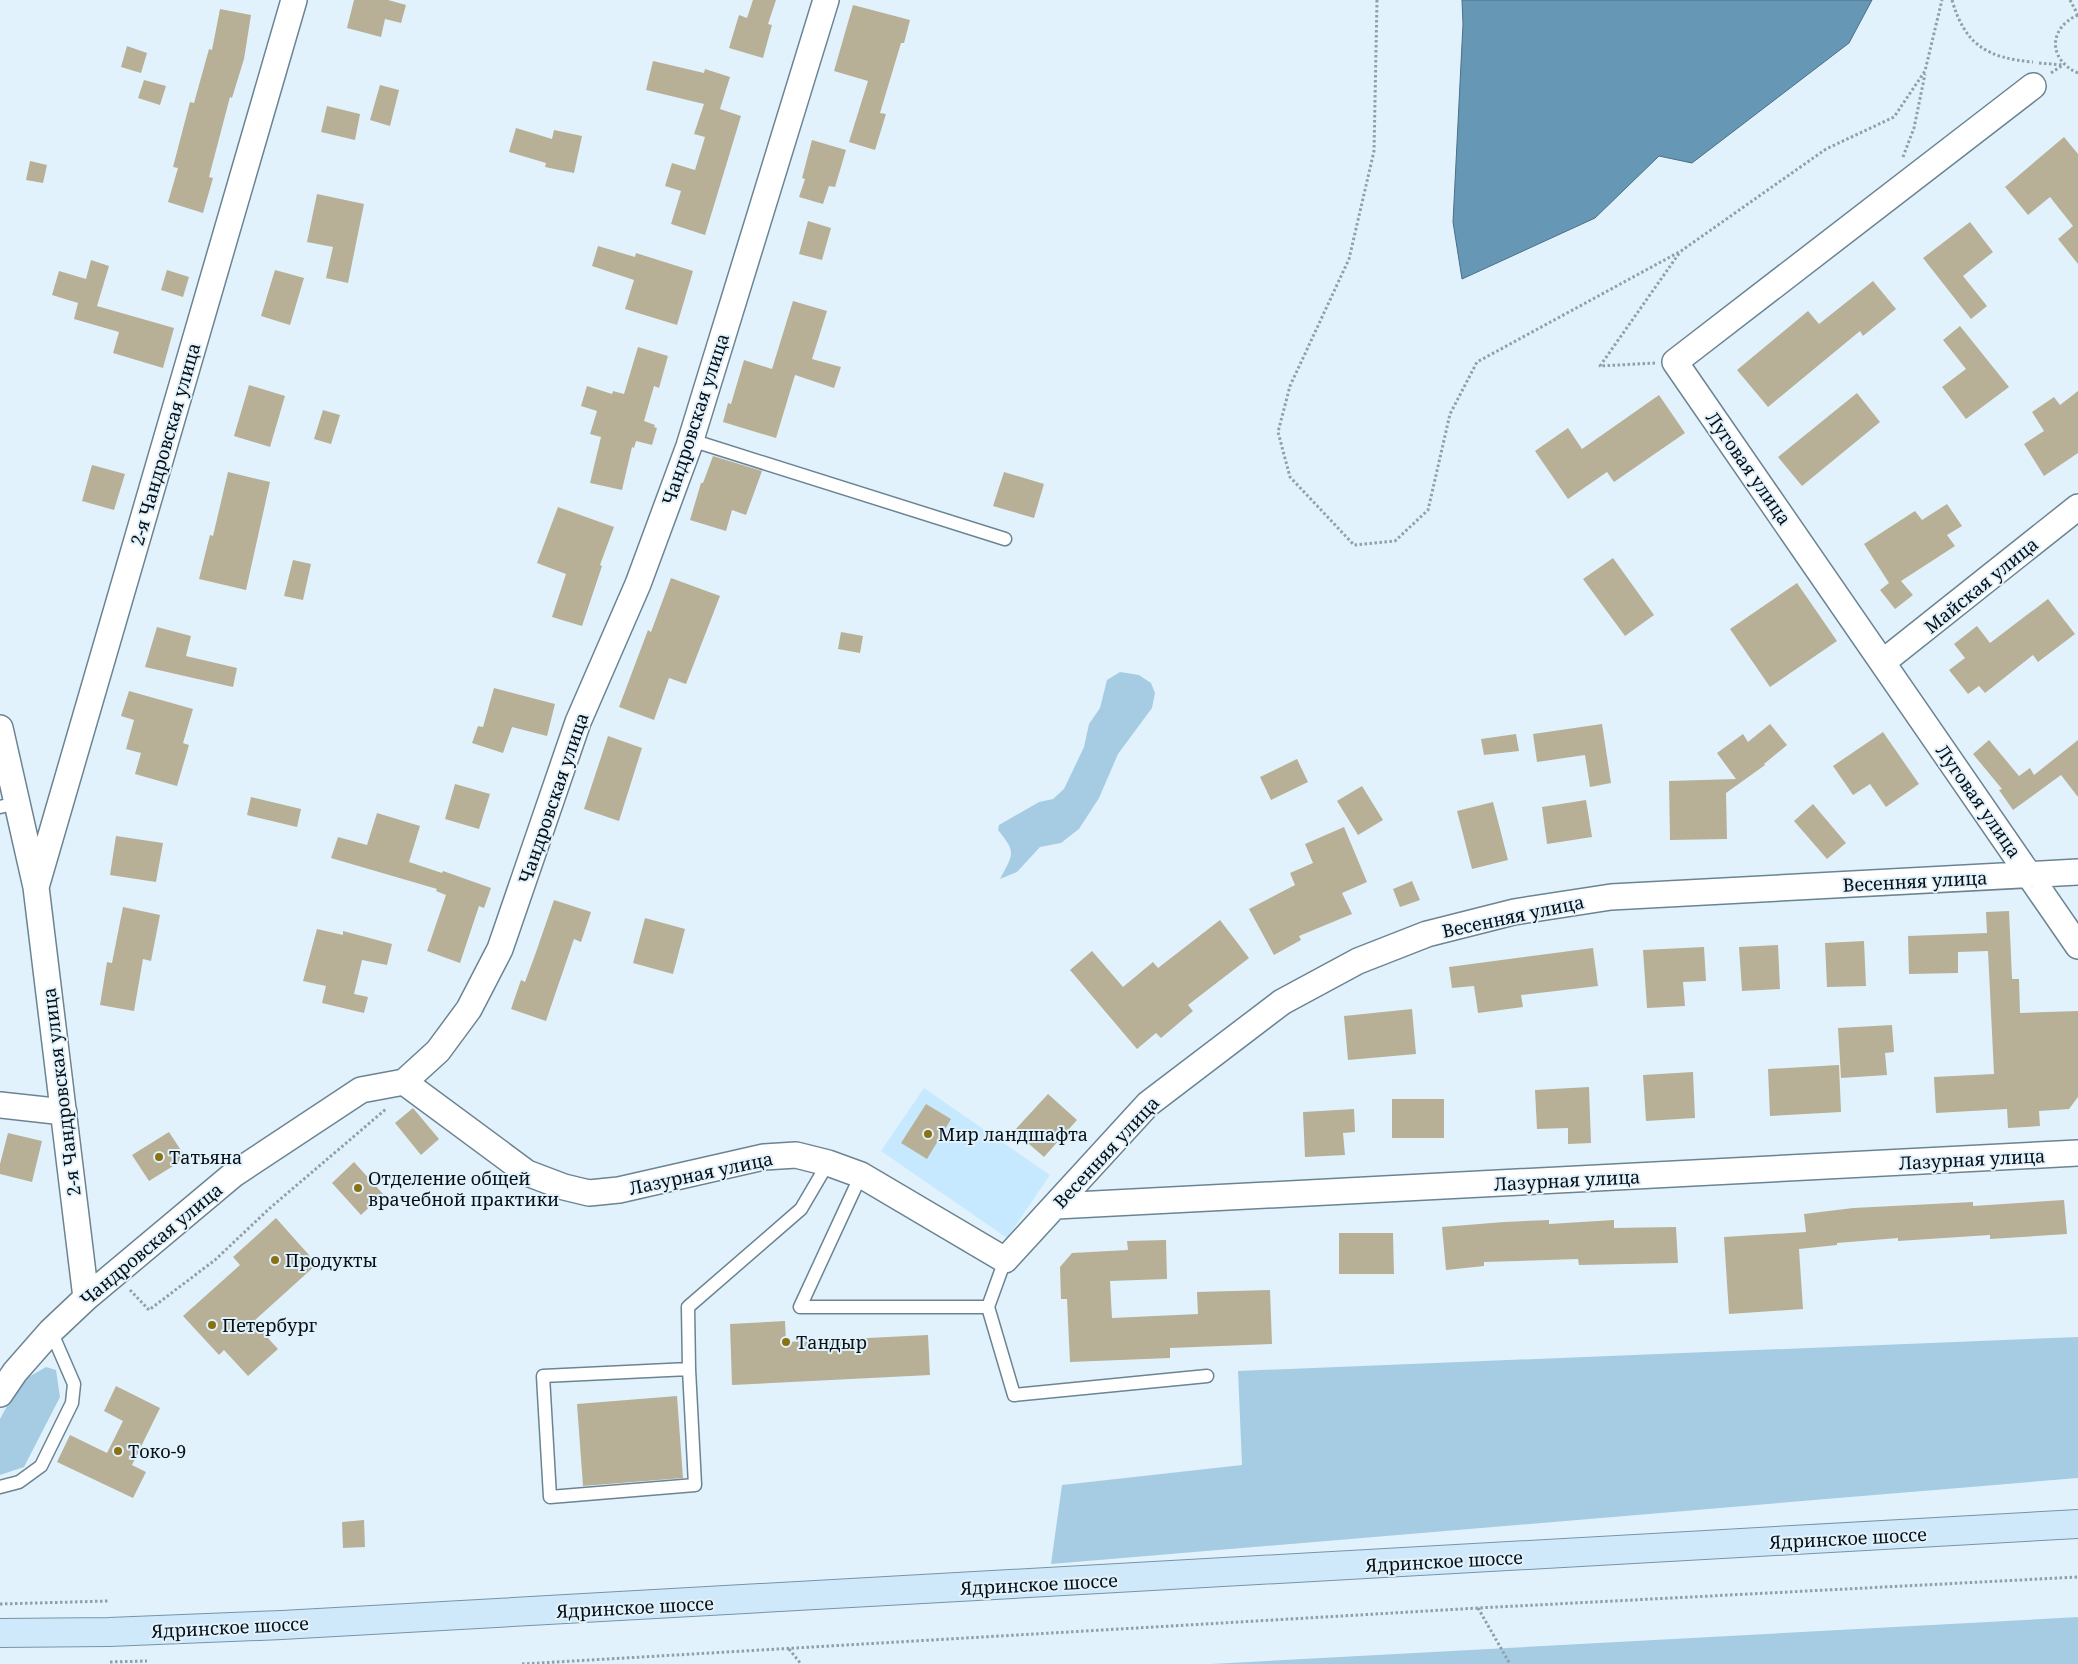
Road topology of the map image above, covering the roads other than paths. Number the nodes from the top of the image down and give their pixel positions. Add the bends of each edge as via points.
1 (294, 0) edge
2 (826, 0) edge
3 (2034, 86) dead end
4 (691, 440) junction
5 (2078, 507) edge
6 (1005, 539) dead end
7 (1883, 662) junction
8 (0, 728) edge
9 (9, 805) edge
10 (2078, 872) edge
11 (2031, 875) junction
12 (36, 887) junction
13 (2078, 946) edge
14 (404, 1082) junction
15 (0, 1105) edge
16 (64, 1112) junction
17 (2078, 1153) edge
18 (828, 1162) junction
19 (861, 1175) junction
20 (1056, 1206) junction
21 (1005, 1260) junction
22 (86, 1298) junction
23 (988, 1307) junction
24 (51, 1331) junction
25 (689, 1369) junction
26 (1207, 1376) dead end
27 (0, 1394) edge
28 (0, 1487) edge
29 (2078, 1524) edge
30 (0, 1633) edge

1 - 12 street, 2-я Чандровская улица
2 - 4 street, Чандровская улица
3 - 7 street, Луговая улица via 1675,362
4 - 6 lane
4 - 14 street, Чандровская улица via 638,584 578,722 500,949 464,1016 438,1051
5 - 7 street, Майская улица
7 - 11 street, Луговая улица
8 - 9 street, 2-я Чандровская улица
9 - 12 street, 2-я Чандровская улица
10 - 11 street, Весенняя улица
11 - 13 street, Луговая улица
11 - 20 street, Весенняя улица via 1611,897 1514,912 1427,934 1358,961 1282,1002 1148,1104
12 - 16 street, 2-я Чандровская улица
14 - 18 street, Лазурная улица via 527,1173 589,1193 619,1190 764,1157 796,1154
14 - 22 street, Чандровская улица via 361,1090 234,1174
15 - 16 street
16 - 22 street, 2-я Чандровская улица
17 - 20 street, Лазурная улица
18 - 19 street, Лазурная улица
18 - 25 lane via 801,1209 688,1306
19 - 21 street, Лазурная улица
19 - 23 lane via 800,1307
20 - 21 street, Весенняя улица
21 - 23 lane
22 - 24 street, Чандровская улица
23 - 26 lane via 1014,1395
24 - 27 street, Чандровская улица
24 - 28 lane via 74,1384 72,1403 42,1466 19,1482
25 - 25 lane via 695,1485 550,1497 543,1376
29 - 30 main road, Ядринское шоссе via 282,1626

